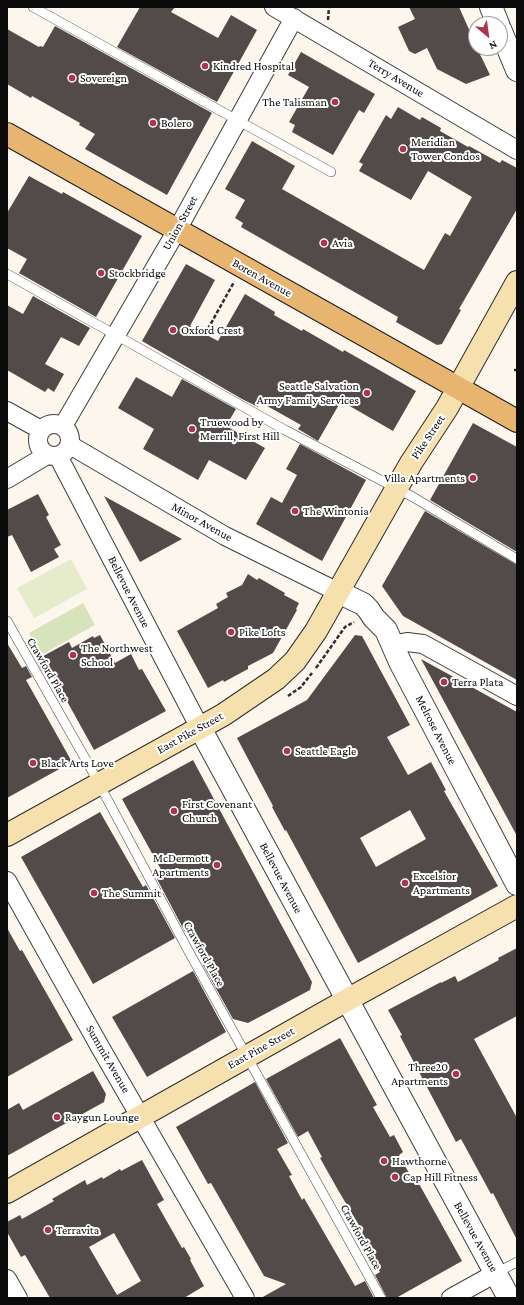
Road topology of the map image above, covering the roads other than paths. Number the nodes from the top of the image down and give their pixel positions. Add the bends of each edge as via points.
1 (33, 7) edge
2 (274, 7) edge
3 (294, 18) junction
4 (508, 48) edge
5 (517, 70) edge
6 (238, 120) junction
7 (7, 134) edge
8 (517, 150) edge
9 (331, 172) dead end
10 (177, 230) junction
11 (7, 274) edge
12 (517, 282) edge
13 (115, 336) junction
14 (458, 388) junction
15 (7, 411) edge
16 (517, 420) edge
17 (63, 426) junction
18 (41, 430) junction
19 (58, 452) junction
20 (7, 479) edge
21 (396, 489) junction
22 (517, 559) edge
23 (338, 592) junction
24 (7, 621) edge
25 (392, 645) junction
26 (517, 696) edge
27 (200, 728) junction
28 (99, 784) junction
29 (7, 835) edge
30 (7, 881) edge
31 (517, 884) edge
32 (517, 906) edge
33 (347, 1000) junction
34 (248, 1056) junction
35 (141, 1116) junction
36 (7, 1192) edge
37 (517, 1262) edge
38 (496, 1273) junction
39 (7, 1279) edge
40 (18, 1298) edge
41 (245, 1298) edge
42 (381, 1298) edge
43 (451, 1298) edge
44 (509, 1298) edge

1 - 6 lane
2 - 3 street, Terry Avenue
3 - 6 street, Union Street
3 - 8 street, Terry Avenue
4 - 5 street
6 - 9 lane
6 - 10 street, Union Street
7 - 10 main road, Boren Avenue
10 - 13 street, Union Street
10 - 14 main road, Boren Avenue
11 - 13 lane
12 - 14 main road, Pike Street
13 - 17 street, Union Street
13 - 21 lane
14 - 16 main road, Boren Avenue
14 - 21 main road, Pike Street
15 - 18 street
17 - 18 street via 50,424
17 - 19 street via 70,436
18 - 19 street via 38,443 42,451
19 - 20 street
19 - 23 street, Minor Avenue
19 - 27 street, Bellevue Avenue
21 - 22 lane
21 - 23 main road, Pike Street
23 - 25 street, Melrose Avenue via 368,609 386,630
23 - 27 main road, East Pike Street via 316,631 299,656 285,670 223,715
24 - 28 lane, Crawford Place
25 - 26 street via 407,642 423,644
25 - 31 street, Melrose Avenue
27 - 28 main road, East Pike Street
27 - 33 street, Bellevue Avenue
28 - 29 main road, East Pike Street
28 - 34 lane, Crawford Place
30 - 35 street, Summit Avenue
32 - 33 main road, East Pine Street
33 - 34 main road, East Pine Street
33 - 38 street, Bellevue Avenue
34 - 35 main road, East Pine Street
34 - 42 lane, Crawford Place
35 - 36 main road, East Pine Street
35 - 41 street, Summit Avenue
37 - 38 lane
38 - 43 street
38 - 44 street, Bellevue Avenue
39 - 40 street

